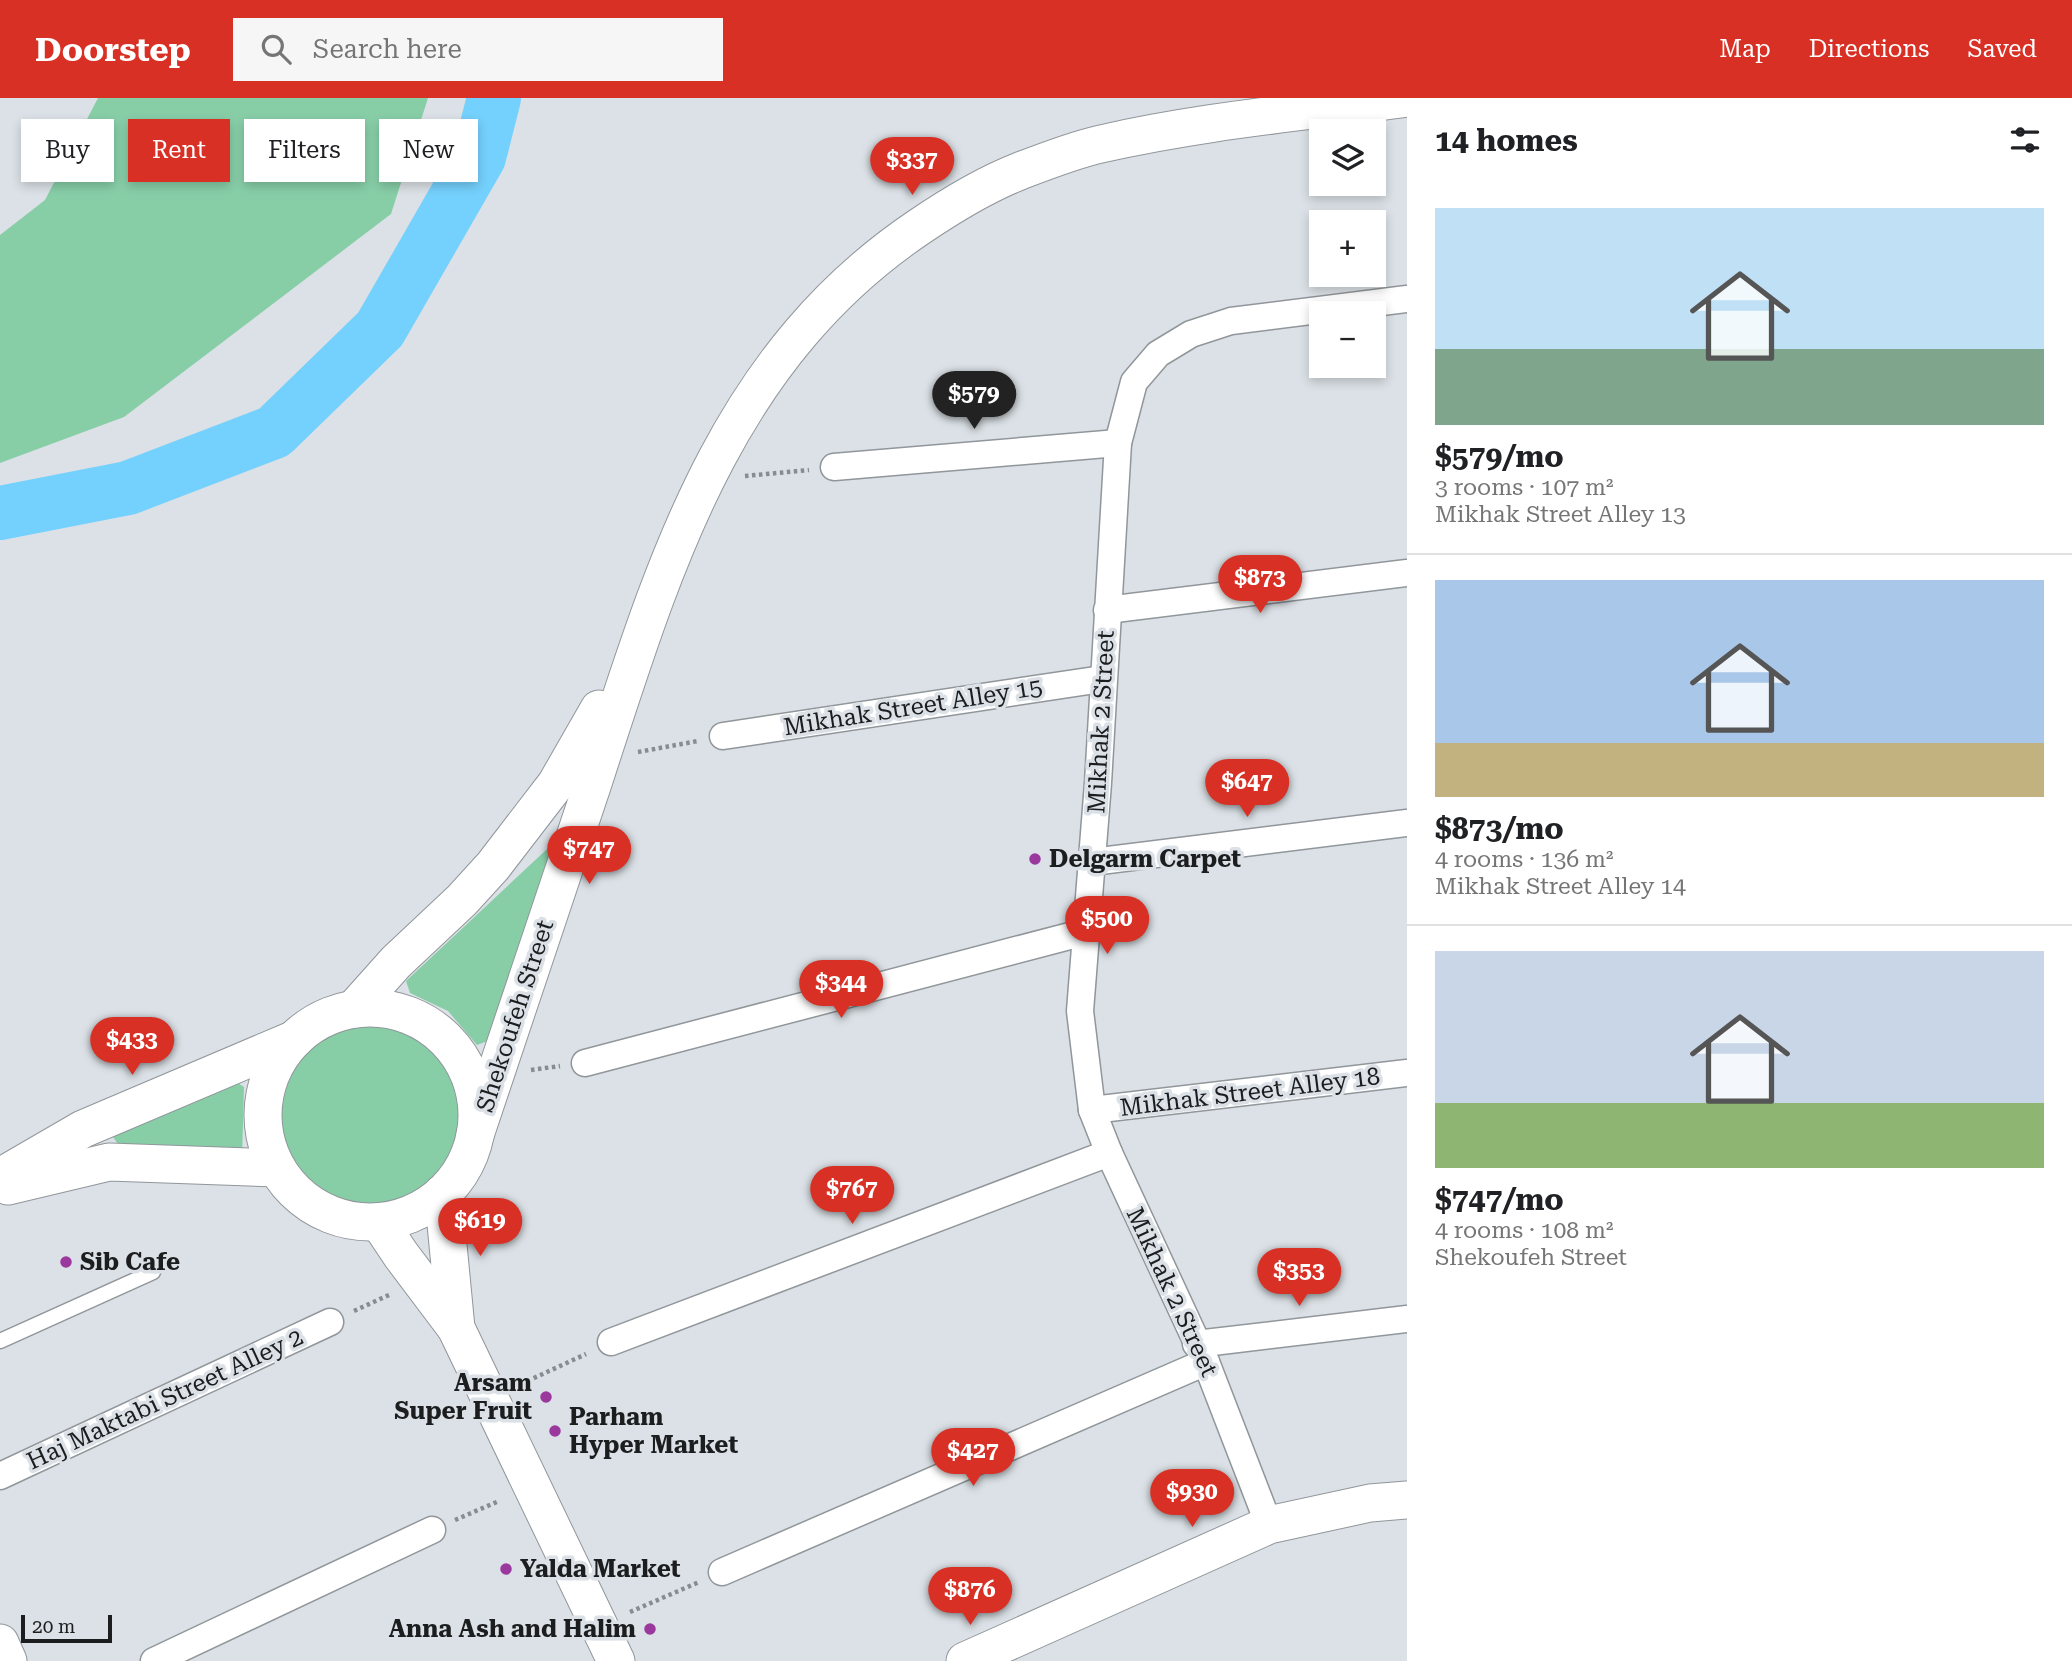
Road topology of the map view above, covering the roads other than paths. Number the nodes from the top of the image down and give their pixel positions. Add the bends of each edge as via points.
1 (1407, 98) edge
2 (1407, 299) edge
3 (1118, 443) junction
4 (834, 467) road end
5 (1407, 573) edge
6 (1107, 610) junction
7 (647, 618) junction
8 (1102, 679) junction
9 (723, 736) road end
10 (1407, 823) edge
11 (1092, 862) junction
12 (1085, 932) junction
13 (354, 1009) junction
14 (295, 1040) junction
15 (585, 1063) dead end
16 (1407, 1073) edge
17 (1092, 1110) junction
18 (475, 1135) junction
19 (1109, 1153) junction
20 (277, 1168) junction
21 (0, 1177) edge
22 (0, 1188) edge
23 (443, 1193) junction
24 (379, 1222) junction
25 (153, 1272) dead end
26 (1407, 1319) edge
27 (330, 1322) road end
28 (456, 1328) junction
29 (0, 1341) edge
30 (611, 1342) road end
31 (1201, 1353) junction
32 (0, 1476) edge
33 (1407, 1500) edge
34 (1269, 1525) junction
35 (432, 1531) road end
36 (722, 1572) road end
37 (0, 1643) edge
38 (1002, 1653) edge
39 (8, 1661) edge
40 (154, 1661) edge
41 (616, 1661) edge
42 (965, 1661) edge

1 - 7 main road, Shekoufeh Street via 1098,144 984,188 898,241 851,279 768,372 723,443
2 - 3 street, Mikhak 2 Street via 1231,321 1191,334 1158,354 1134,382
3 - 4 street
3 - 6 street, Mikhak 2 Street
5 - 6 street
6 - 8 street, Mikhak 2 Street
7 - 13 main road, Shekoufeh Street via 556,784 494,866
7 - 18 main road, Shekoufeh Street
8 - 9 street, Mikhak Street Alley 15
8 - 11 street, Mikhak 2 Street
10 - 11 street
11 - 12 street, Mikhak 2 Street
12 - 15 street
12 - 17 street, Mikhak 2 Street via 1080,1012
13 - 14 main road via 317,1022
13 - 18 main road via 406,1014 445,1037 473,1084 478,1112
14 - 20 main road via 278,1061 265,1095 265,1132
14 - 21 main road via 83,1129
16 - 17 street, Mikhak Street Alley 18
17 - 19 street, Mikhak 2 Street
18 - 23 main road via 465,1165
19 - 30 street
19 - 31 street, Mikhak 2 Street
20 - 22 main road via 109,1163
20 - 24 main road via 292,1189 322,1211 348,1220
23 - 24 main road via 420,1210
23 - 28 main road
24 - 28 main road
25 - 29 lane
26 - 31 street
27 - 32 street, Haj Maktabi Street Alley 2
28 - 41 main road
31 - 34 street, Mikhak 2 Street
31 - 36 street
33 - 34 main road via 1370,1503
34 - 38 main road
35 - 40 street
37 - 39 main road
38 - 42 main road

